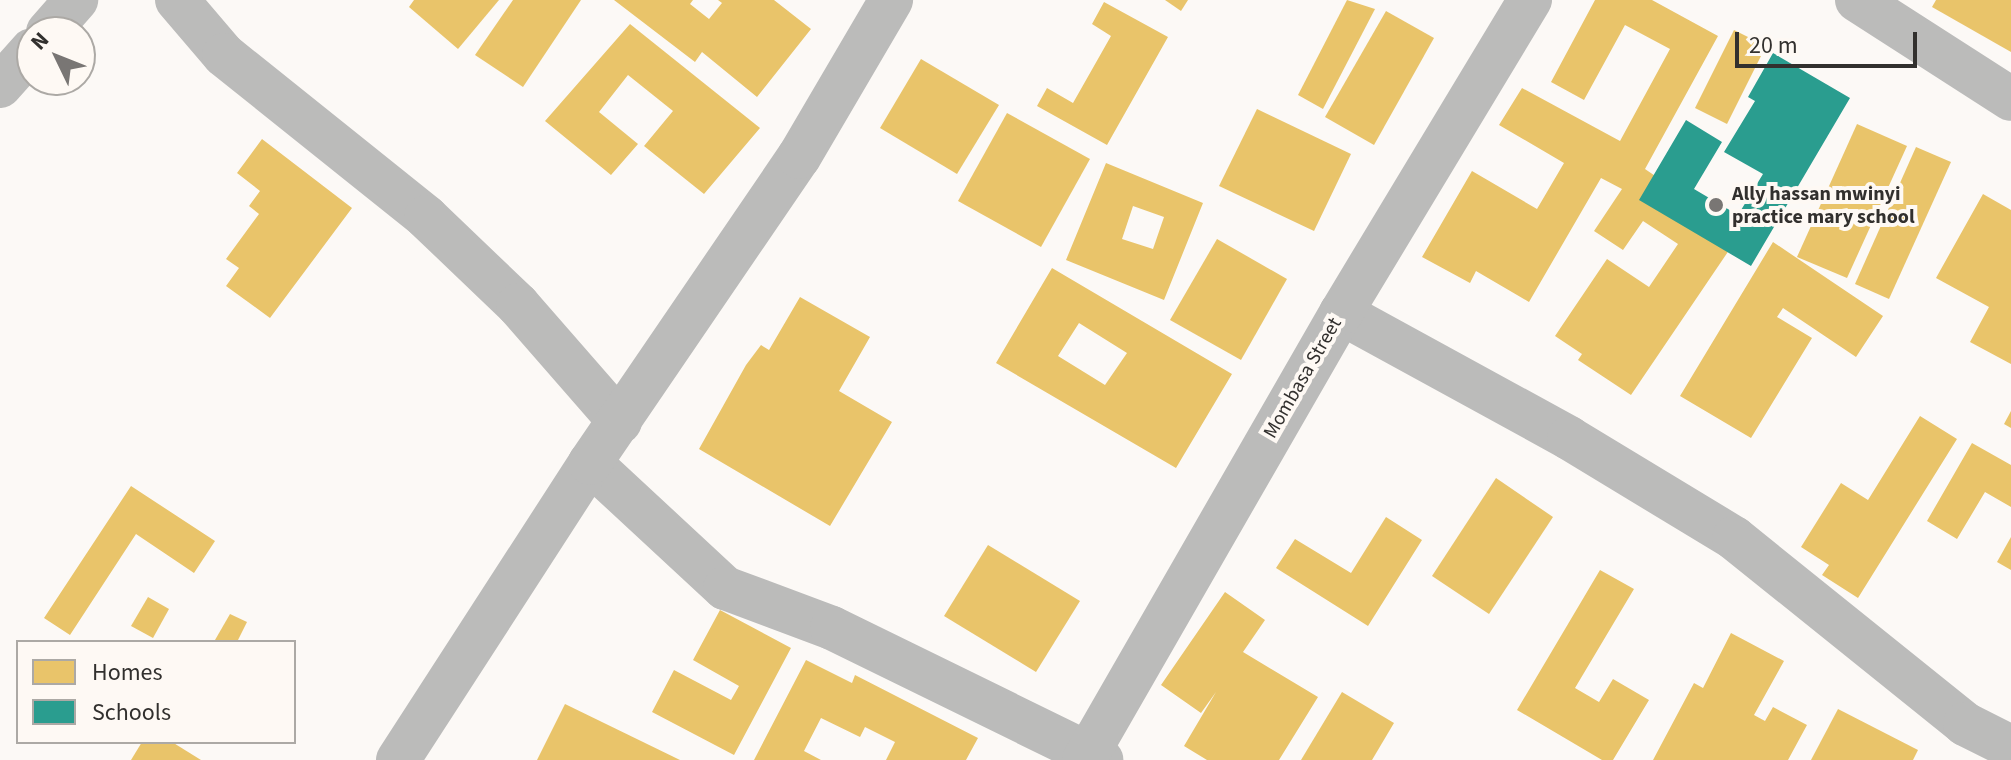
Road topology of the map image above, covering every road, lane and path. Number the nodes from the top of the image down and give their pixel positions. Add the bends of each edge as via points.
1 (76, 0) edge
2 (177, 0) edge
3 (891, 0) edge
4 (1530, 0) edge
5 (1857, 0) edge
6 (62, 16) edge
7 (16, 68) edge
8 (0, 86) edge
9 (2011, 99) edge
10 (1341, 313) junction
11 (620, 422) junction
12 (590, 463) junction
13 (2011, 747) edge
14 (1091, 757) edge
15 (398, 760) edge

1 - 6 street
2 - 11 street via 224,55 426,217 518,305
3 - 11 street via 799,157
4 - 10 street, Mombasa Street
5 - 9 street
7 - 8 street
10 - 13 street via 1721,529 1965,724
10 - 14 street, Mombasa Street
11 - 12 street
12 - 14 street via 725,588 832,628
12 - 15 street

